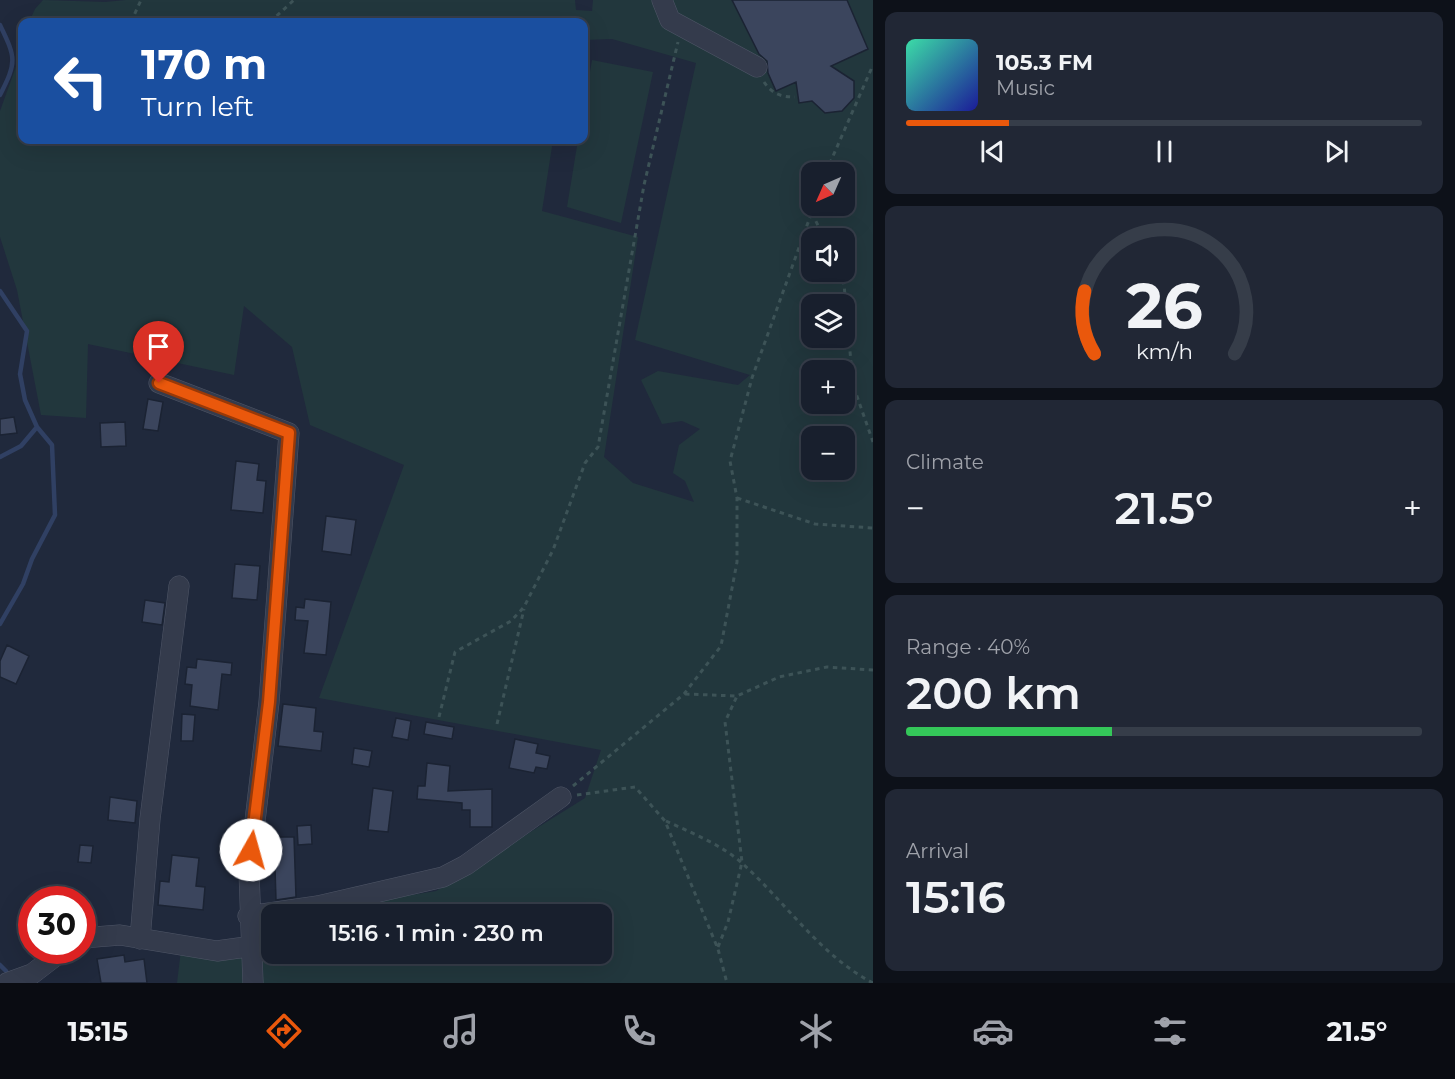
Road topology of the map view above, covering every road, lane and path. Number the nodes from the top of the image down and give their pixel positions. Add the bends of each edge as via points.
1 (141, 0) edge
2 (294, 0) edge
3 (662, 0) edge
4 (133, 18) edge
5 (274, 18) edge
6 (681, 26) junction
7 (873, 65) edge
8 (757, 68) joint
9 (795, 97) dead end
10 (830, 162) edge
11 (811, 216) edge
12 (843, 282) edge
13 (159, 383) dead end
14 (873, 442) edge
15 (737, 498) junction
16 (873, 528) edge
17 (179, 586) dead end
18 (524, 607) junction
19 (873, 670) edge
20 (684, 693) junction
21 (737, 696) junction
22 (439, 717) dead end
23 (497, 724) dead end
24 (561, 797) junction
25 (665, 821) junction
26 (742, 862) junction
27 (248, 916) junction
28 (96, 938) edge
29 (140, 939) junction
30 (253, 946) junction
31 (718, 949) junction
32 (45, 964) edge
33 (872, 982) edge
34 (7, 983) edge
35 (253, 983) edge
36 (727, 983) edge

1 - 4 path
2 - 5 path
3 - 6 street via 670,20
6 - 8 street
6 - 18 path via 644,185 598,447 585,463 553,550
7 - 10 path
8 - 9 path via 768,88 781,97
11 - 15 path via 752,378 730,461
12 - 14 path via 853,385
13 - 27 street via 289,433
15 - 16 path via 815,524
15 - 20 path via 737,562 721,646
17 - 29 street via 150,819
18 - 22 path via 511,621 455,652
18 - 23 path
19 - 21 path via 827,667 779,677
20 - 21 path
20 - 24 path
21 - 26 path via 725,722
24 - 25 path via 635,787
24 - 27 street via 443,877 318,906
25 - 26 path
25 - 31 path
26 - 31 path
26 - 33 path via 850,970
27 - 30 street
28 - 29 street via 120,935
29 - 30 street via 217,951
30 - 35 street
31 - 36 path
32 - 34 street via 32,974

